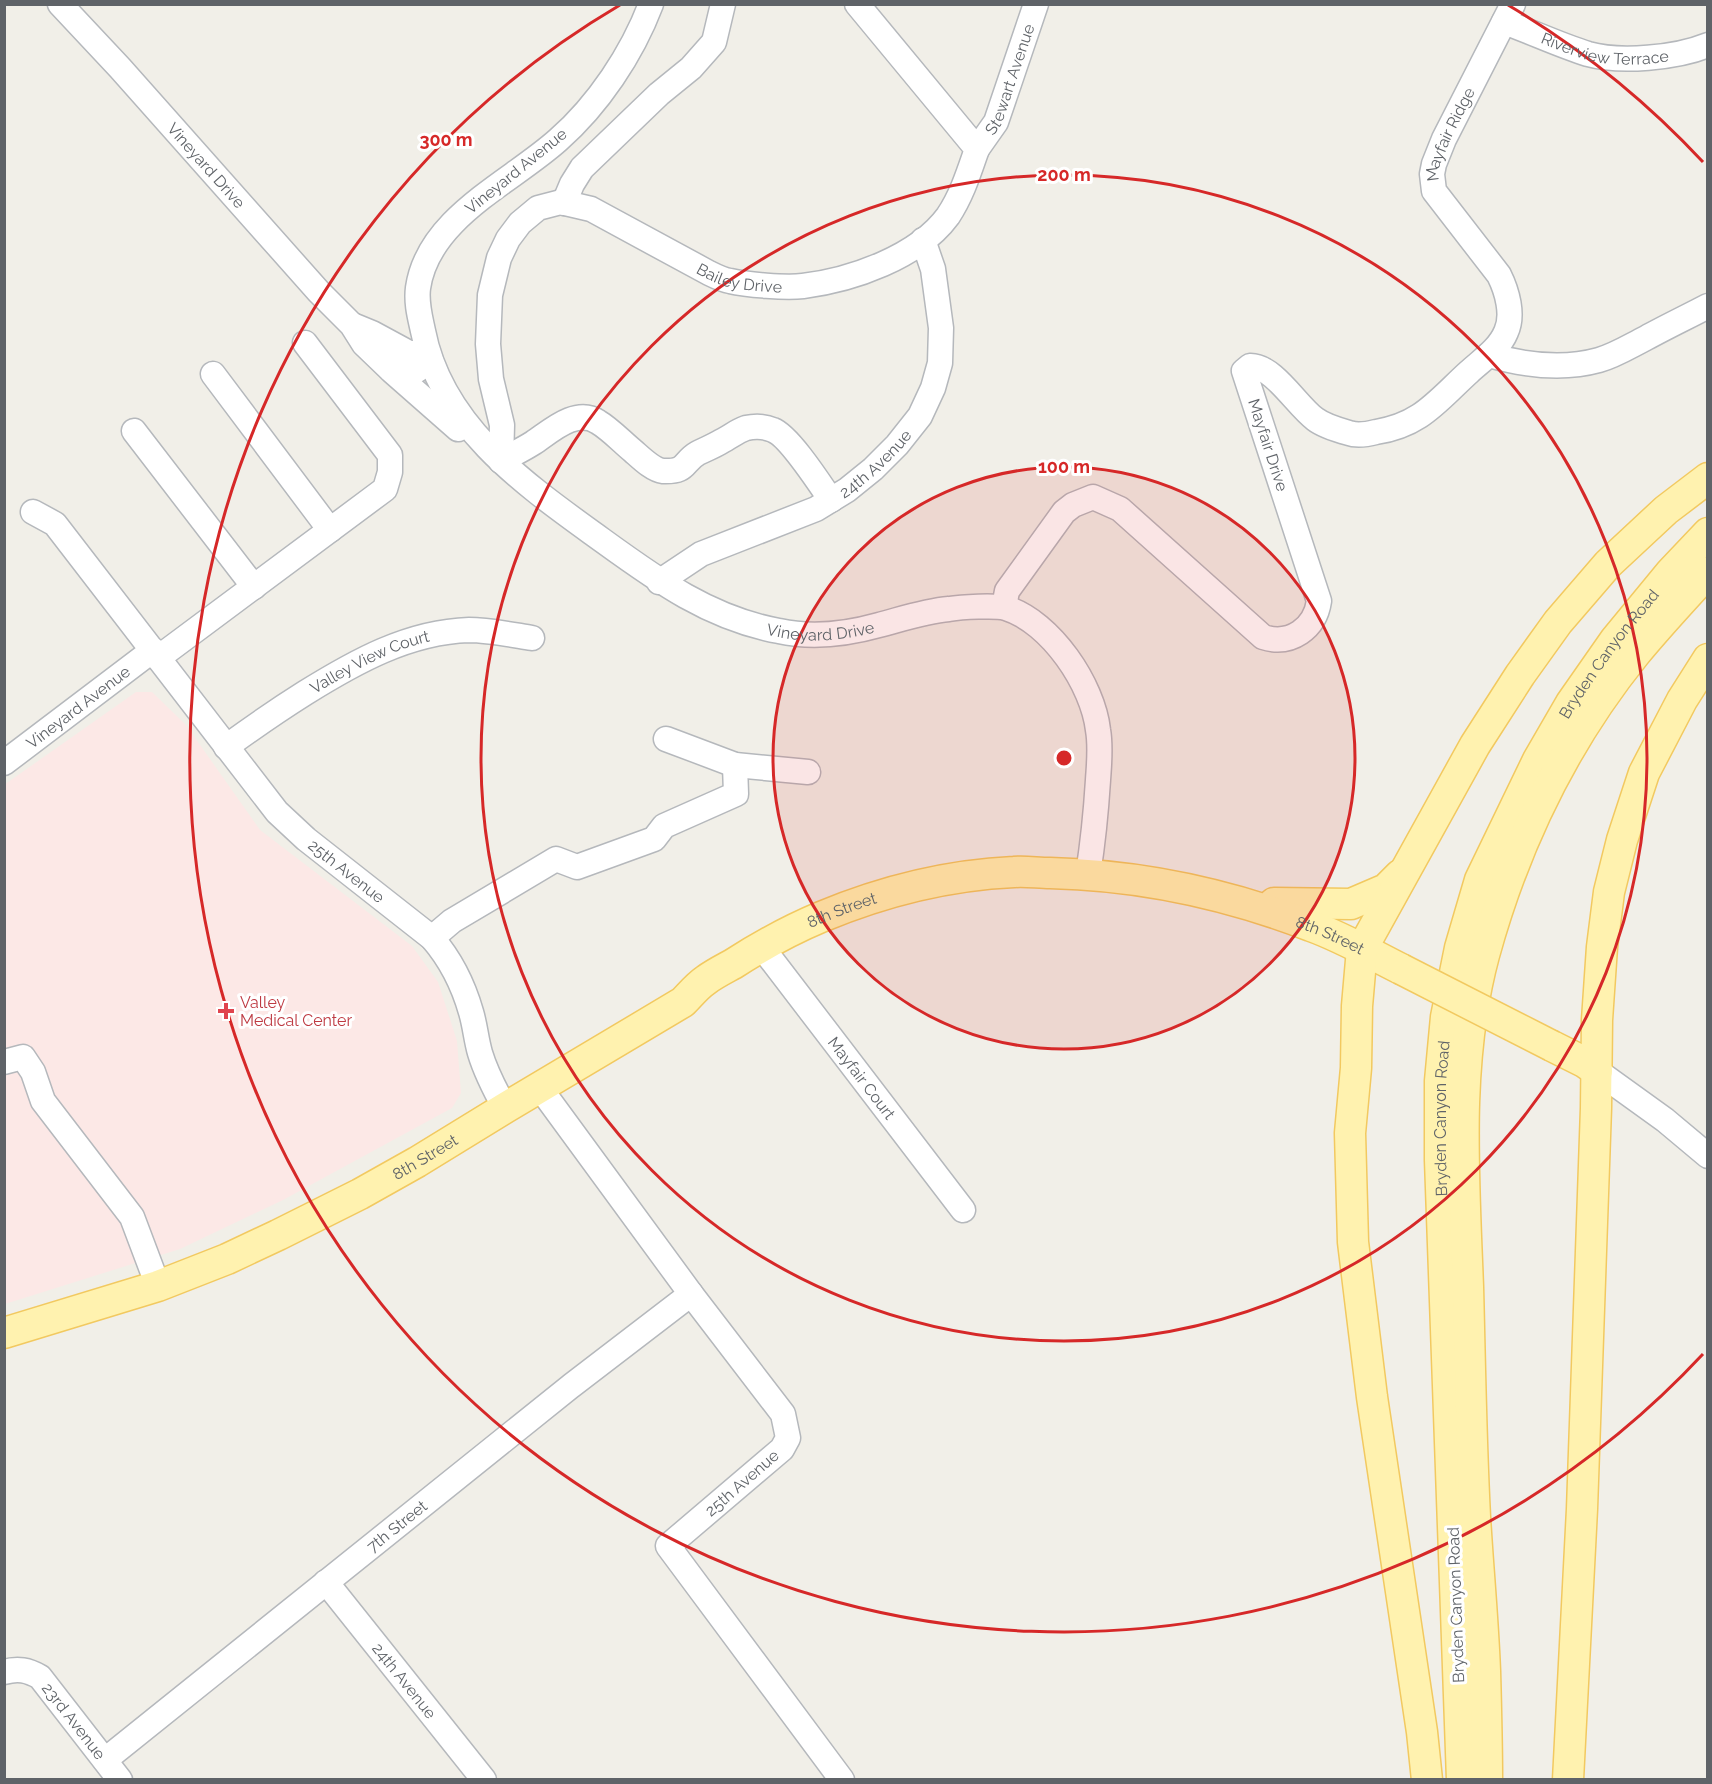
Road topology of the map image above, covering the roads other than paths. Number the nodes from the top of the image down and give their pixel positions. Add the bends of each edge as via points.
1 (60, 4) edge
2 (651, 4) edge
3 (723, 4) edge
4 (857, 4) edge
5 (1036, 4) edge
6 (1509, 13) edge
7 (1707, 45) edge
8 (977, 149) junction
9 (564, 203) junction
10 (923, 240) junction
11 (1707, 306) edge
12 (352, 325) junction
13 (305, 343) dead end
14 (429, 355) junction
15 (1489, 355) junction
16 (390, 369) junction
17 (213, 374) dead end
18 (134, 430) dead end
19 (501, 461) junction
20 (1707, 478) edge
21 (831, 500) junction
22 (33, 512) dead end
23 (330, 530) junction
24 (1707, 533) edge
25 (1707, 572) edge
26 (659, 582) junction
27 (254, 586) junction
28 (1004, 608) junction
29 (532, 638) dead end
30 (155, 654) junction
31 (1707, 658) edge
32 (666, 739) dead end
33 (226, 747) junction
34 (4, 763) edge
35 (735, 765) junction
36 (808, 772) dead end
37 (1408, 867) junction
38 (1088, 874) junction
39 (1242, 903) junction
40 (432, 938) junction
41 (761, 946) junction
42 (1362, 949) junction
43 (4, 1062) edge
44 (1597, 1071) junction
45 (540, 1088) junction
46 (505, 1108) junction
47 (1707, 1156) edge
48 (963, 1210) dead end
49 (158, 1286) junction
50 (691, 1294) junction
51 (4, 1333) edge
52 (326, 1582) junction
53 (13, 1671) edge
54 (105, 1760) junction
55 (120, 1779) edge
56 (484, 1779) edge
57 (842, 1779) edge
58 (1427, 1779) edge
59 (1462, 1779) edge
60 (1487, 1779) edge
61 (1568, 1779) edge

1 - 12 street, Vineyard Drive
2 - 14 street, Vineyard Avenue via 642,29 610,81 582,116 560,139 461,214 435,244 418,286 417,305
3 - 9 street via 714,42 582,168
4 - 8 street
5 - 8 street, Stewart Avenue via 996,122
6 - 7 street, Riverview Terrace via 1589,54 1614,58 1660,56
6 - 15 street, Mayfair Ridge via 1444,140 1432,174 1434,191 1499,275 1508,297 1507,331
8 - 10 street, Bailey Drive via 958,199
9 - 10 street, Bailey Drive via 591,209 729,281 794,286 840,279 885,263
9 - 19 street, Bailey Drive via 538,208 520,223 508,239 494,273 488,344 491,379 502,425
10 - 21 street, 24th Avenue via 933,269 941,328 933,388 920,416 897,445
11 - 15 street via 1599,360 1551,366
12 - 14 street, Vineyard Drive via 409,353
12 - 16 street, Vineyard Drive via 364,344
13 - 23 street, Vineyard Avenue via 390,455 385,489
14 - 16 street via 417,372 406,376
14 - 19 street, Vineyard Drive via 448,398
15 - 28 street, Mayfair Drive via 1412,422 1393,429 1352,434 1316,420 1275,379 1256,366 1244,371 1319,601 1317,614 1297,635 1274,640 1263,637 1120,509 1093,497 1064,512 1007,591
16 - 19 street, Vineyard Drive
17 - 23 street
18 - 27 street
19 - 21 street via 560,424 585,418 596,420 660,471 675,471 695,454 735,432 760,426 775,430 789,444
19 - 26 street, Vineyard Drive via 536,492
20 - 37 main road via 1608,564 1558,622 1475,745
21 - 26 street, 24th Avenue via 701,554
22 - 30 street, 25th Avenue via 55,524
23 - 27 street, Vineyard Avenue
24 - 59 main road, Bryden Canyon Road via 1615,640 1571,703 1538,760 1480,880 1460,948 1446,1017 1440,1081 1440,1160
25 - 60 main road, Bryden Canyon Road via 1634,655 1557,771 1504,888 1483,958 1470,1028 1464,1158
26 - 28 street, Vineyard Drive via 743,623 813,635 860,629 952,608
27 - 30 street, Vineyard Avenue
28 - 38 street, Vineyard Drive via 1046,633 1062,652 1093,706 1100,760
29 - 33 street, Valley View Court via 470,630 389,647 344,669
30 - 33 street, 25th Avenue
30 - 34 street, Vineyard Avenue
31 - 44 main road via 1644,773 1622,840 1609,892 1602,946
32 - 35 street
33 - 40 street, 25th Avenue via 277,812 306,839
35 - 36 street
35 - 40 street via 736,794 664,826 654,839 577,867 556,859 452,921
37 - 39 main road via 1386,889 1351,904
37 - 42 main road
38 - 39 main road, 8th Street via 1143,880
38 - 41 main road, 8th Street via 1014,872 898,891 858,902
39 - 42 main road, 8th Street via 1313,926
40 - 46 street, 25th Avenue via 461,981 490,1081
41 - 45 main road, 8th Street via 705,981 683,1002
41 - 48 street, Mayfair Court
42 - 44 main road, 8th Street, bridge
42 - 58 main road via 1350,1134 1353,1242
43 - 49 street via 23,1057 43,1101 132,1217
44 - 47 street, 8th Street
44 - 61 main road
45 - 46 main road, 8th Street
45 - 50 street, 25th Avenue
46 - 49 main road, 8th Street via 360,1194 227,1259
49 - 51 main road, 8th Street
50 - 52 street, 7th Street
50 - 57 street, 25th Avenue via 783,1414 788,1438 782,1449 668,1546
52 - 54 street, 7th Street
52 - 56 street, 24th Avenue
53 - 54 street, 23rd Avenue via 30,1671 40,1677
54 - 55 street, 23rd Avenue

